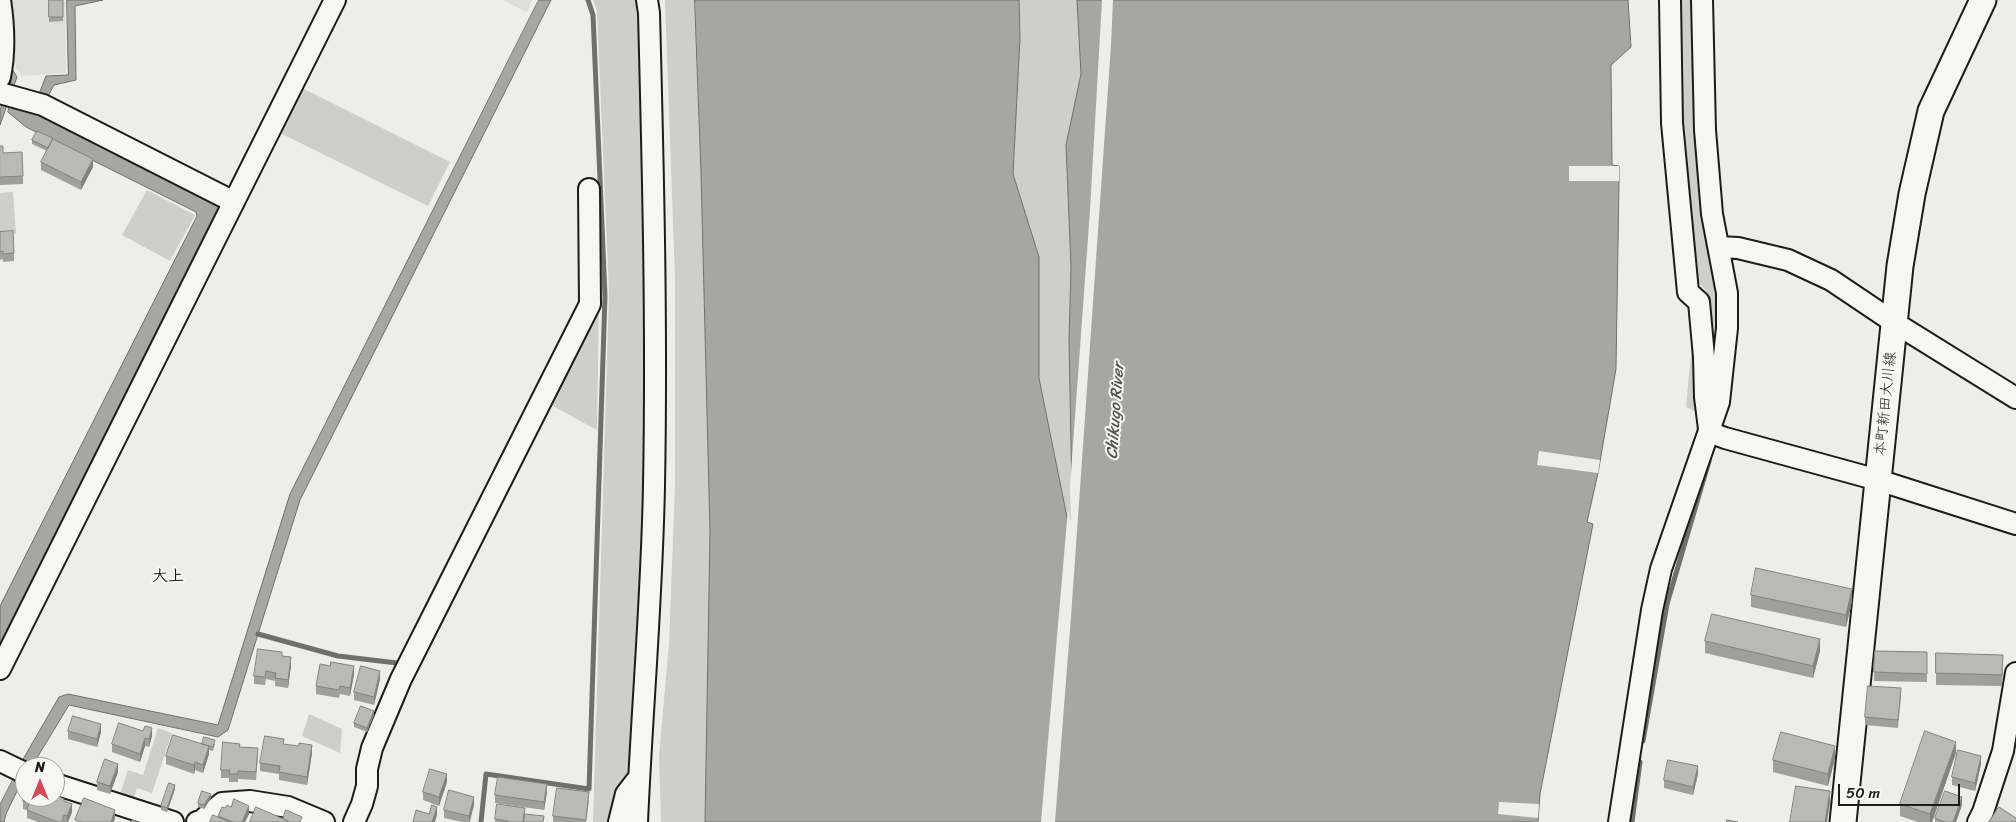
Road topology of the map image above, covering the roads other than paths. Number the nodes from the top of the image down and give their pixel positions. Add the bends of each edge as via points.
1 (0, 0) edge
2 (335, 0) edge
3 (647, 0) edge
4 (1670, 0) edge
5 (1702, 0) edge
6 (1983, 0) edge
7 (4, 81) edge
8 (589, 189) dead end
9 (234, 202) junction
10 (1719, 247) junction
11 (1895, 323) junction
12 (2016, 398) edge
13 (1708, 429) junction
14 (1878, 480) junction
15 (2016, 524) edge
16 (0, 668) edge
17 (2016, 673) edge
18 (0, 761) edge
19 (15, 768) edge
20 (639, 778) junction
21 (65, 788) edge
22 (127, 816) edge
23 (173, 822) edge
24 (197, 822) edge
25 (324, 822) edge
26 (354, 822) edge
27 (619, 822) edge
28 (637, 822) edge
29 (1619, 822) edge
30 (1843, 822) edge
31 (1978, 822) edge

1 - 7 street
2 - 9 street
3 - 20 street via 656,274 654,477
4 - 13 street via 1672,123 1688,292 1699,302
5 - 10 street via 1705,130 1712,214
6 - 11 main road, 本町新田大川線 via 1931,111 1912,194
7 - 9 street via 43,105
8 - 26 street via 590,304 400,679 372,748 367,786
9 - 16 street
10 - 11 street via 1738,248 1788,260 1830,280
10 - 13 street via 1727,293 1727,328 1719,402
11 - 12 street
11 - 14 main road, 本町新田大川線
13 - 14 street via 1725,438
13 - 29 street via 1661,568
14 - 15 street
14 - 30 main road, 本町新田大川線
17 - 31 street via 2003,751
18 - 19 street
20 - 27 street via 626,794
20 - 28 street
21 - 22 street
22 - 23 street
24 - 25 street via 222,803 250,801 288,807

